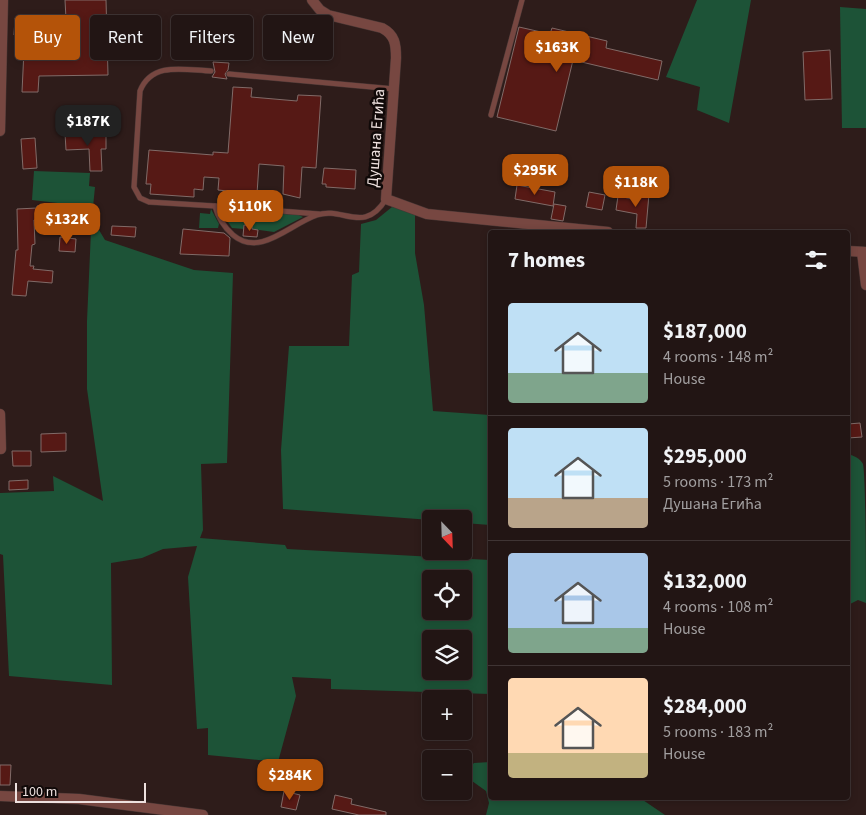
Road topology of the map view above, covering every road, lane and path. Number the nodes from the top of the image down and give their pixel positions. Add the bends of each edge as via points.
1 (2, 0) edge
2 (312, 0) edge
3 (522, 0) edge
4 (210, 71) dead end
5 (229, 74) dead end
6 (394, 89) junction
7 (491, 114) dead end
8 (0, 131) edge
9 (386, 199) junction
10 (215, 206) junction
11 (319, 214) junction
12 (588, 230) edge
13 (850, 251) edge
14 (864, 252) edge
15 (866, 284) edge
16 (0, 414) edge
17 (1, 449) edge
18 (0, 796) edge
19 (203, 815) edge

1 - 8 street
2 - 6 street, Душана Егића via 328,15 389,32 396,47
3 - 7 lane
4 - 10 lane via 164,69 151,74 143,85 134,187 140,198 149,202
5 - 6 lane
6 - 9 street, Душана Егића
9 - 11 lane via 378,211 368,217
9 - 12 street, Душана Егића via 428,214
10 - 11 lane
10 - 11 lane via 225,228 241,241 256,244
13 - 14 street
14 - 15 street
16 - 17 street
18 - 19 street via 79,799

